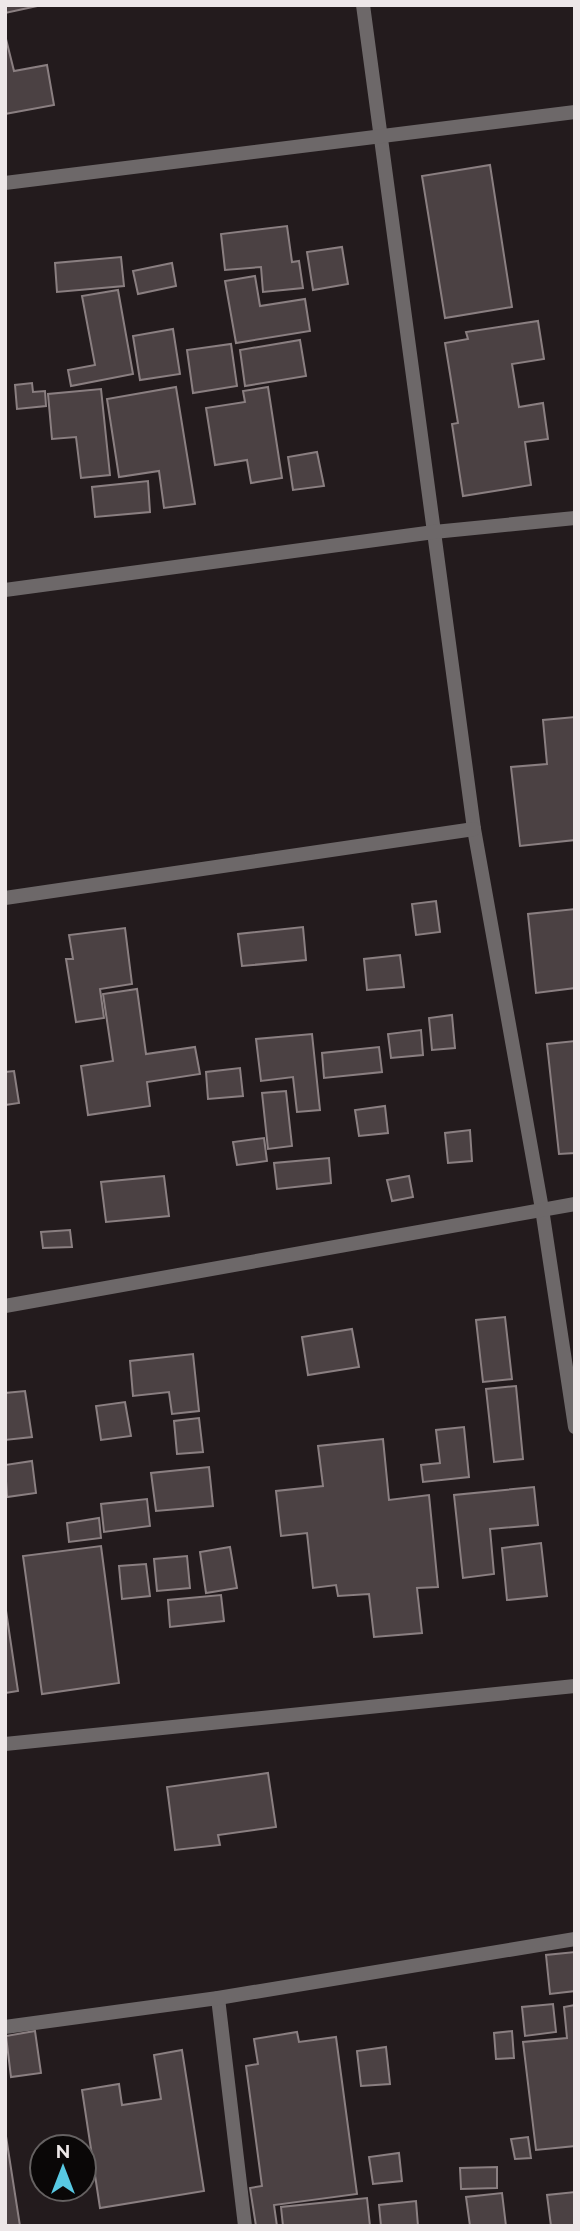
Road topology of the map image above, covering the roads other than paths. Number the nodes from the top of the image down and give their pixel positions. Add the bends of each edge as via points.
1 (363, 5) edge
2 (575, 112) edge
3 (381, 136) junction
4 (5, 183) edge
5 (575, 518) edge
6 (434, 532) junction
7 (5, 590) edge
8 (474, 830) junction
9 (5, 898) edge
10 (575, 1204) edge
11 (542, 1209) junction
12 (5, 1306) edge
13 (575, 1427) edge
14 (575, 1686) edge
15 (5, 1744) edge
16 (575, 1939) edge
17 (218, 1998) junction
18 (5, 2027) edge
19 (245, 2226) edge

1 - 3 street
2 - 3 street
3 - 4 street
3 - 6 street
5 - 6 street
6 - 7 street
6 - 8 street
8 - 9 street
8 - 11 street
10 - 11 street
11 - 12 street
11 - 13 street
14 - 15 street
16 - 17 street
17 - 18 street
17 - 19 street

